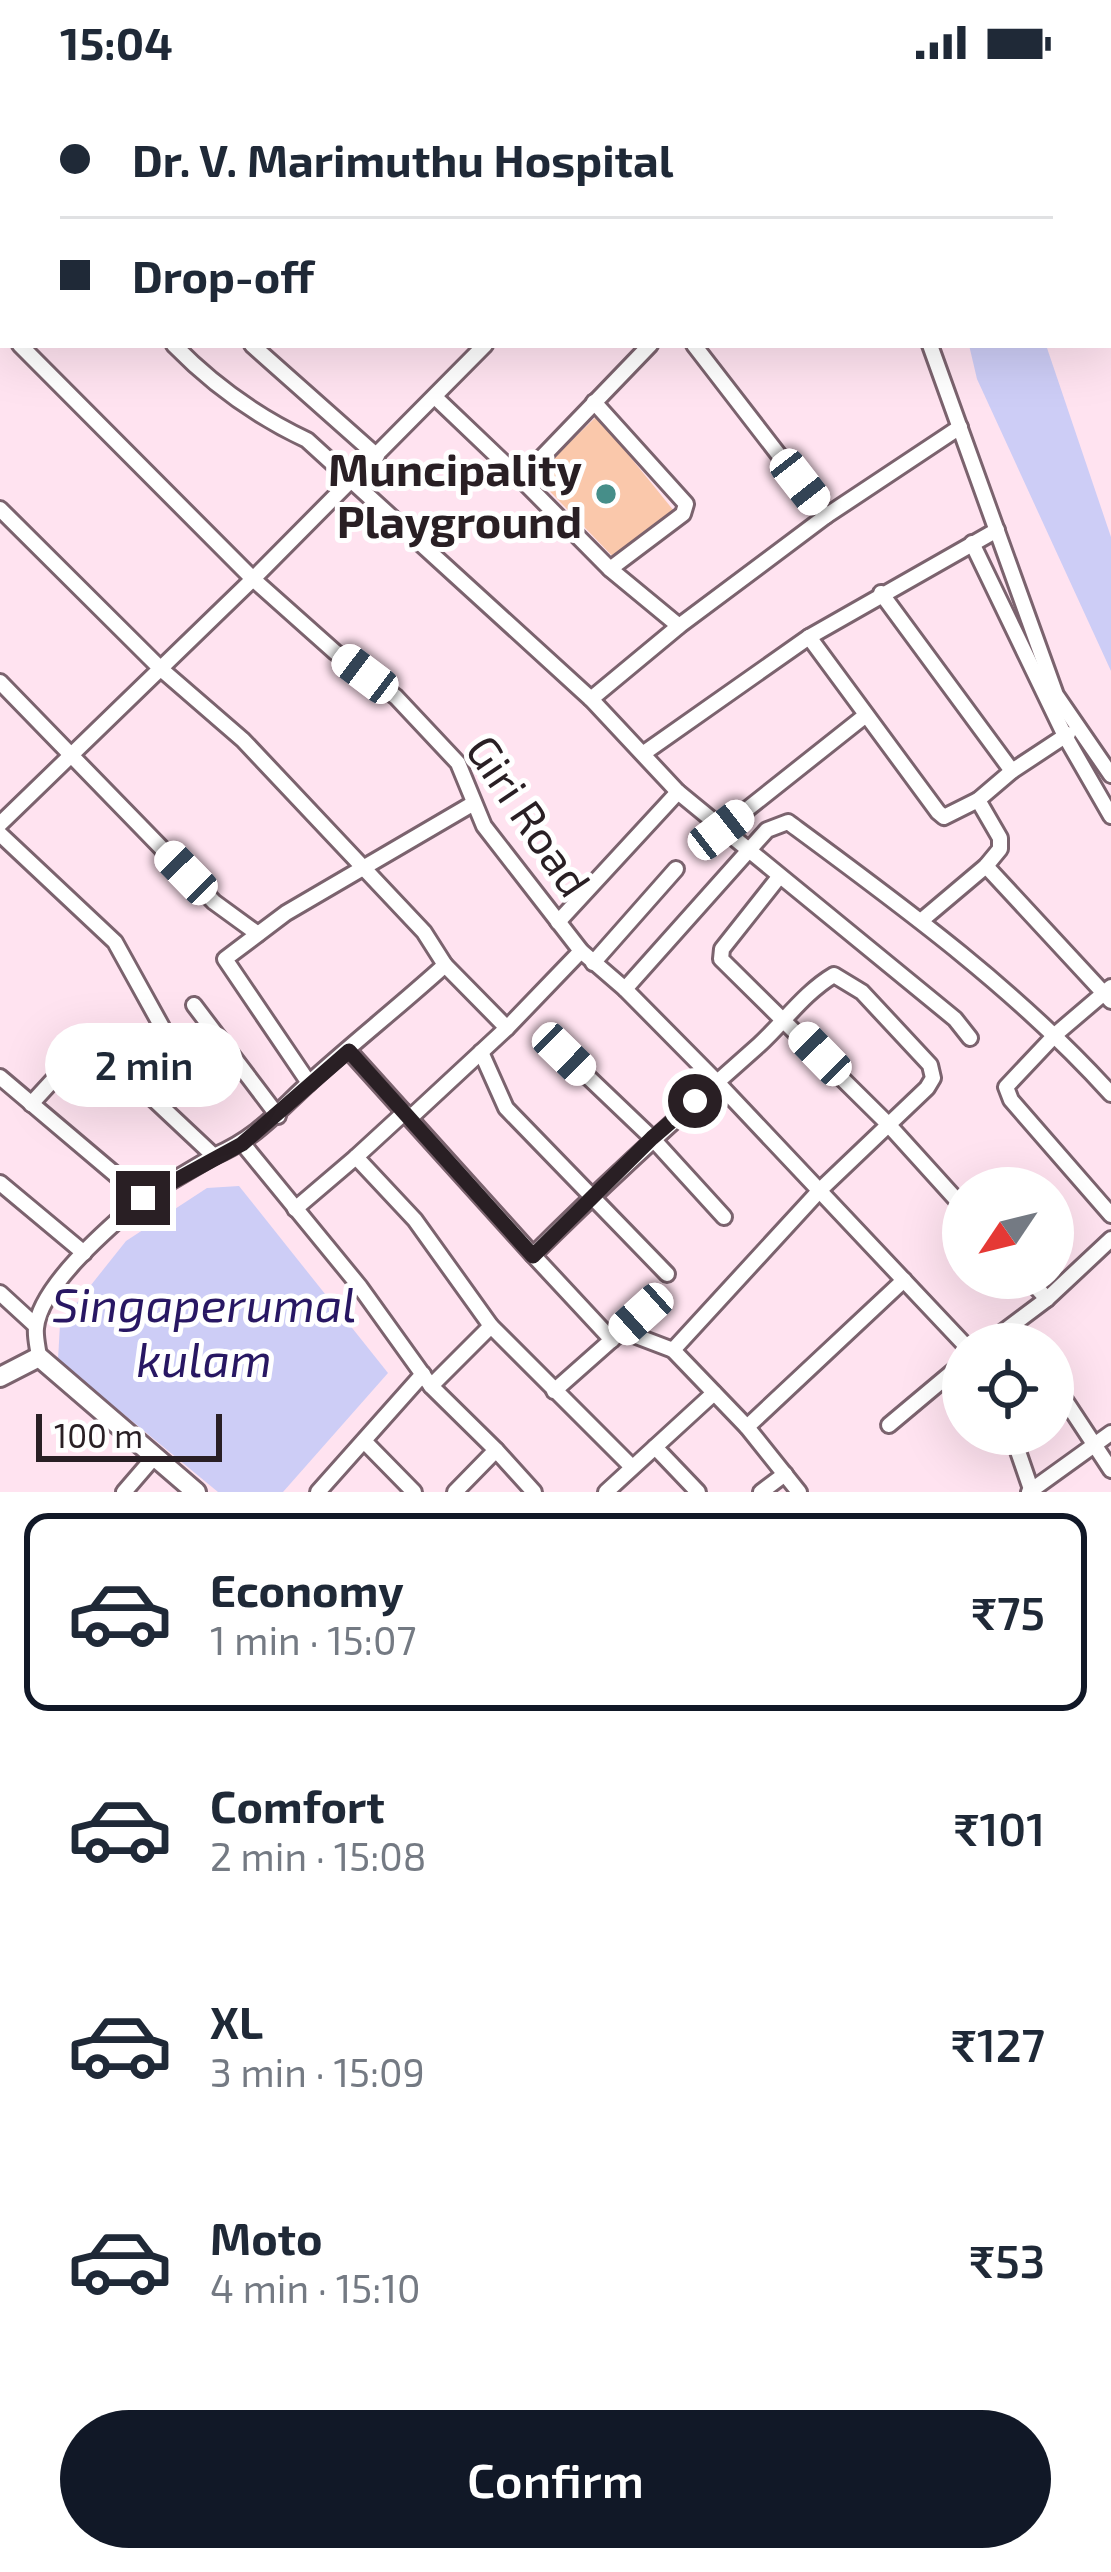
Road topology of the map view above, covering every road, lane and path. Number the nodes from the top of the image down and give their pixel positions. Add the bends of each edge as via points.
1 (23, 348) edge
2 (178, 348) edge
3 (255, 348) edge
4 (482, 348) edge
5 (647, 348) edge
6 (696, 348) edge
7 (931, 348) edge
8 (435, 397) junction
9 (594, 402) junction
10 (960, 427) junction
11 (376, 455) junction
12 (521, 479) junction
13 (352, 480) junction
14 (0, 509) edge
15 (826, 516) junction
16 (997, 530) junction
17 (972, 542) junction
18 (610, 569) junction
19 (253, 579) junction
20 (881, 593) junction
21 (679, 626) junction
22 (809, 637) junction
23 (161, 669) junction
24 (0, 682) edge
25 (592, 699) junction
26 (866, 715) junction
27 (1081, 726) junction
28 (1065, 736) junction
29 (644, 753) junction
30 (74, 755) junction
31 (1012, 771) junction
32 (1111, 775) edge
33 (678, 792) junction
34 (977, 800) junction
35 (474, 803) junction
36 (1111, 816) edge
37 (0, 824) edge
38 (721, 830) junction
39 (0, 834) edge
40 (748, 851) junction
41 (362, 866) junction
42 (986, 866) junction
43 (676, 869) dead end
44 (779, 877) junction
45 (922, 920) junction
46 (558, 922) junction
47 (258, 934) junction
48 (581, 952) junction
49 (593, 963) junction
50 (445, 964) junction
51 (625, 989) junction
52 (1109, 994) edge
53 (194, 1004) dead end
54 (786, 1020) junction
55 (162, 1028) dead end
56 (507, 1028) junction
57 (1056, 1034) junction
58 (970, 1038) dead end
59 (349, 1051) junction
60 (481, 1052) junction
61 (564, 1054) dead end
62 (0, 1077) edge
63 (717, 1082) junction
64 (309, 1083) junction
65 (1111, 1094) edge
66 (31, 1104) junction
67 (408, 1115) junction
68 (278, 1116) junction
69 (887, 1123) junction
70 (652, 1138) junction
71 (242, 1144) junction
72 (214, 1156) junction
73 (356, 1157) junction
74 (942, 1184) edge
75 (820, 1190) junction
76 (3, 1191) edge
77 (143, 1198) junction
78 (590, 1198) junction
79 (295, 1209) junction
80 (1111, 1215) edge
81 (724, 1216) dead end
82 (1111, 1240) edge
83 (84, 1253) junction
84 (533, 1256) junction
85 (667, 1274) dead end
86 (1074, 1274) edge
87 (904, 1280) junction
88 (0, 1293) edge
89 (1047, 1299) edge
90 (641, 1314) dead end
91 (944, 1323) edge
92 (1016, 1323) edge
93 (36, 1326) junction
94 (490, 1326) junction
95 (617, 1335) junction
96 (673, 1350) junction
97 (39, 1357) junction
98 (0, 1377) edge
99 (427, 1380) junction
100 (942, 1381) edge
101 (554, 1391) junction
102 (714, 1393) junction
103 (1074, 1415) edge
104 (889, 1425) dead end
105 (747, 1426) junction
106 (1111, 1433) edge
107 (364, 1441) junction
108 (1093, 1445) junction
109 (655, 1447) junction
110 (496, 1450) junction
111 (1019, 1455) edge
112 (155, 1456) junction
113 (632, 1468) junction
114 (1111, 1470) edge
115 (785, 1474) junction
116 (1030, 1491) edge
117 (124, 1492) edge
118 (196, 1492) edge
119 (318, 1492) edge
120 (414, 1492) edge
121 (455, 1492) edge
122 (534, 1492) edge
123 (606, 1492) edge
124 (698, 1492) edge
125 (761, 1492) edge
126 (800, 1492) edge

1 - 19 street, Giri Road
2 - 13 street via 260,418 307,440
3 - 11 street
4 - 8 street
5 - 9 street
6 - 15 street
7 - 10 street
8 - 11 street
8 - 12 street
9 - 12 street
9 - 18 street via 686,504
10 - 15 street
10 - 16 street
11 - 13 street
12 - 18 street
13 - 19 street
13 - 25 street
14 - 23 street
15 - 21 street
16 - 17 street
16 - 27 street via 1056,695
17 - 20 street
17 - 28 street
18 - 21 street
19 - 23 street
19 - 35 street, Giri Road via 396,697 458,763
20 - 22 street
20 - 31 street
21 - 25 street
22 - 26 street
22 - 29 street
23 - 30 street
23 - 41 street via 244,740
24 - 30 street
25 - 29 street
26 - 34 street via 944,817
26 - 38 street
27 - 28 street
27 - 32 street
28 - 31 street
28 - 36 street
29 - 33 street
30 - 37 street
30 - 47 street via 214,902
31 - 34 street
33 - 38 street
33 - 46 street
34 - 42 street via 1000,838
35 - 41 street
35 - 46 street, Giri Road
38 - 40 street
39 - 55 street via 116,942
40 - 44 street
40 - 45 street via 788,822
40 - 51 street
41 - 47 street
41 - 50 street
42 - 45 street
42 - 52 street
43 - 49 street
44 - 54 street via 719,954
44 - 58 street
45 - 57 street
46 - 48 street, Giri Road
47 - 64 street via 225,959
48 - 49 street, Giri Road
48 - 56 street
49 - 51 street, Giri Road
50 - 56 street
50 - 59 street
51 - 63 street, Giri Road
52 - 57 street
53 - 68 street
54 - 63 street
54 - 69 street
54 - 69 street via 835,975 862,992 930,1065 927,1088
56 - 60 street
57 - 65 street
57 - 80 street via 1006,1094
59 - 64 street
59 - 67 street
60 - 67 street
60 - 78 street via 506,1108
61 - 70 street
62 - 66 street
63 - 70 street
63 - 75 street, Giri Road
64 - 68 street
66 - 72 street via 92,1048
66 - 77 street
67 - 73 street
67 - 84 street
68 - 71 street
69 - 74 street
69 - 75 street
70 - 78 street
70 - 81 street
71 - 72 street
71 - 79 street
72 - 77 street
73 - 79 street
73 - 94 street via 415,1220
75 - 87 street, Giri Road
75 - 96 street
76 - 83 street
77 - 83 street
78 - 84 street
78 - 85 street
79 - 99 street
82 - 86 street
83 - 93 street
84 - 95 street
87 - 91 street, Giri Road
87 - 105 street
88 - 93 street
89 - 92 street
90 - 95 street
93 - 97 street
94 - 99 street
94 - 101 street
95 - 96 street
95 - 101 street
96 - 102 street
97 - 98 main road
97 - 112 main road
99 - 107 street
99 - 110 street
100 - 104 street
101 - 113 street
102 - 105 street
102 - 109 street
103 - 108 street
105 - 115 street
106 - 108 street
107 - 119 street
107 - 120 street
108 - 114 street
108 - 116 street
109 - 113 street
109 - 124 street
110 - 121 street
110 - 122 street
111 - 116 street
112 - 117 street
112 - 118 main road
113 - 123 street
115 - 125 street
115 - 126 street

